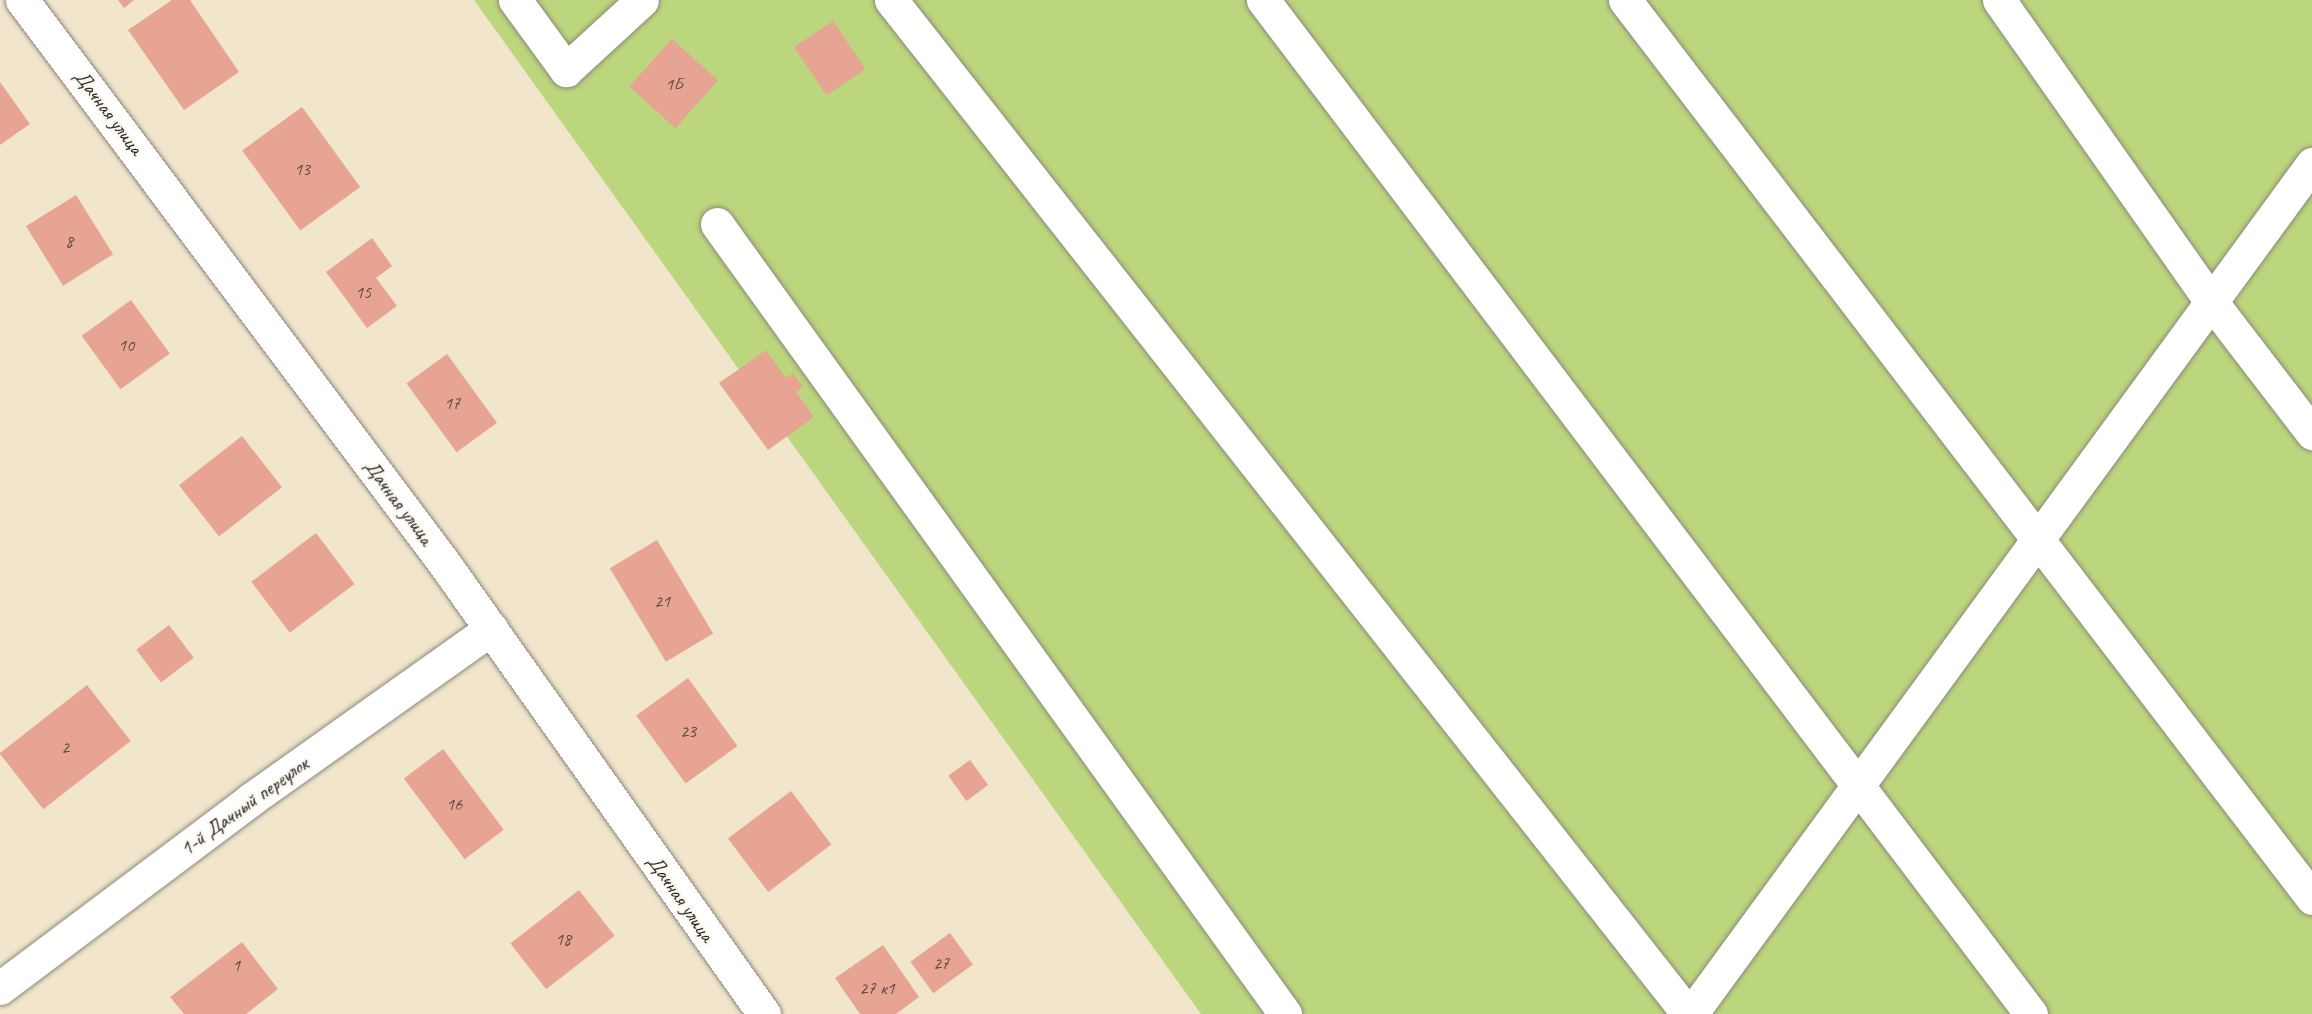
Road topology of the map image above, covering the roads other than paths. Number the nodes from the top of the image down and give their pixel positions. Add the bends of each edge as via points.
1 (22, 0) edge
2 (515, 0) edge
3 (642, 0) edge
4 (891, 0) edge
5 (1263, 0) edge
6 (1625, 0) edge
7 (1999, 0) edge
8 (2312, 164) edge
9 (717, 224) dead end
10 (2210, 300) junction
11 (2312, 433) edge
12 (2036, 538) junction
13 (491, 629) junction
14 (1858, 783) junction
15 (2312, 898) edge
16 (0, 988) edge
17 (764, 1014) edge
18 (1285, 1014) edge
19 (1689, 1014) edge
20 (2031, 1014) edge

1 - 13 street, Дачная улица
2 - 3 street via 566,70
4 - 19 street
5 - 14 street
6 - 12 street
7 - 10 street
8 - 10 street
9 - 18 street
10 - 11 street
10 - 12 street
12 - 14 street
12 - 15 street
13 - 16 street, 1-й Дачный переулок via 250,800
13 - 17 street, Дачная улица
14 - 19 street
14 - 20 street

